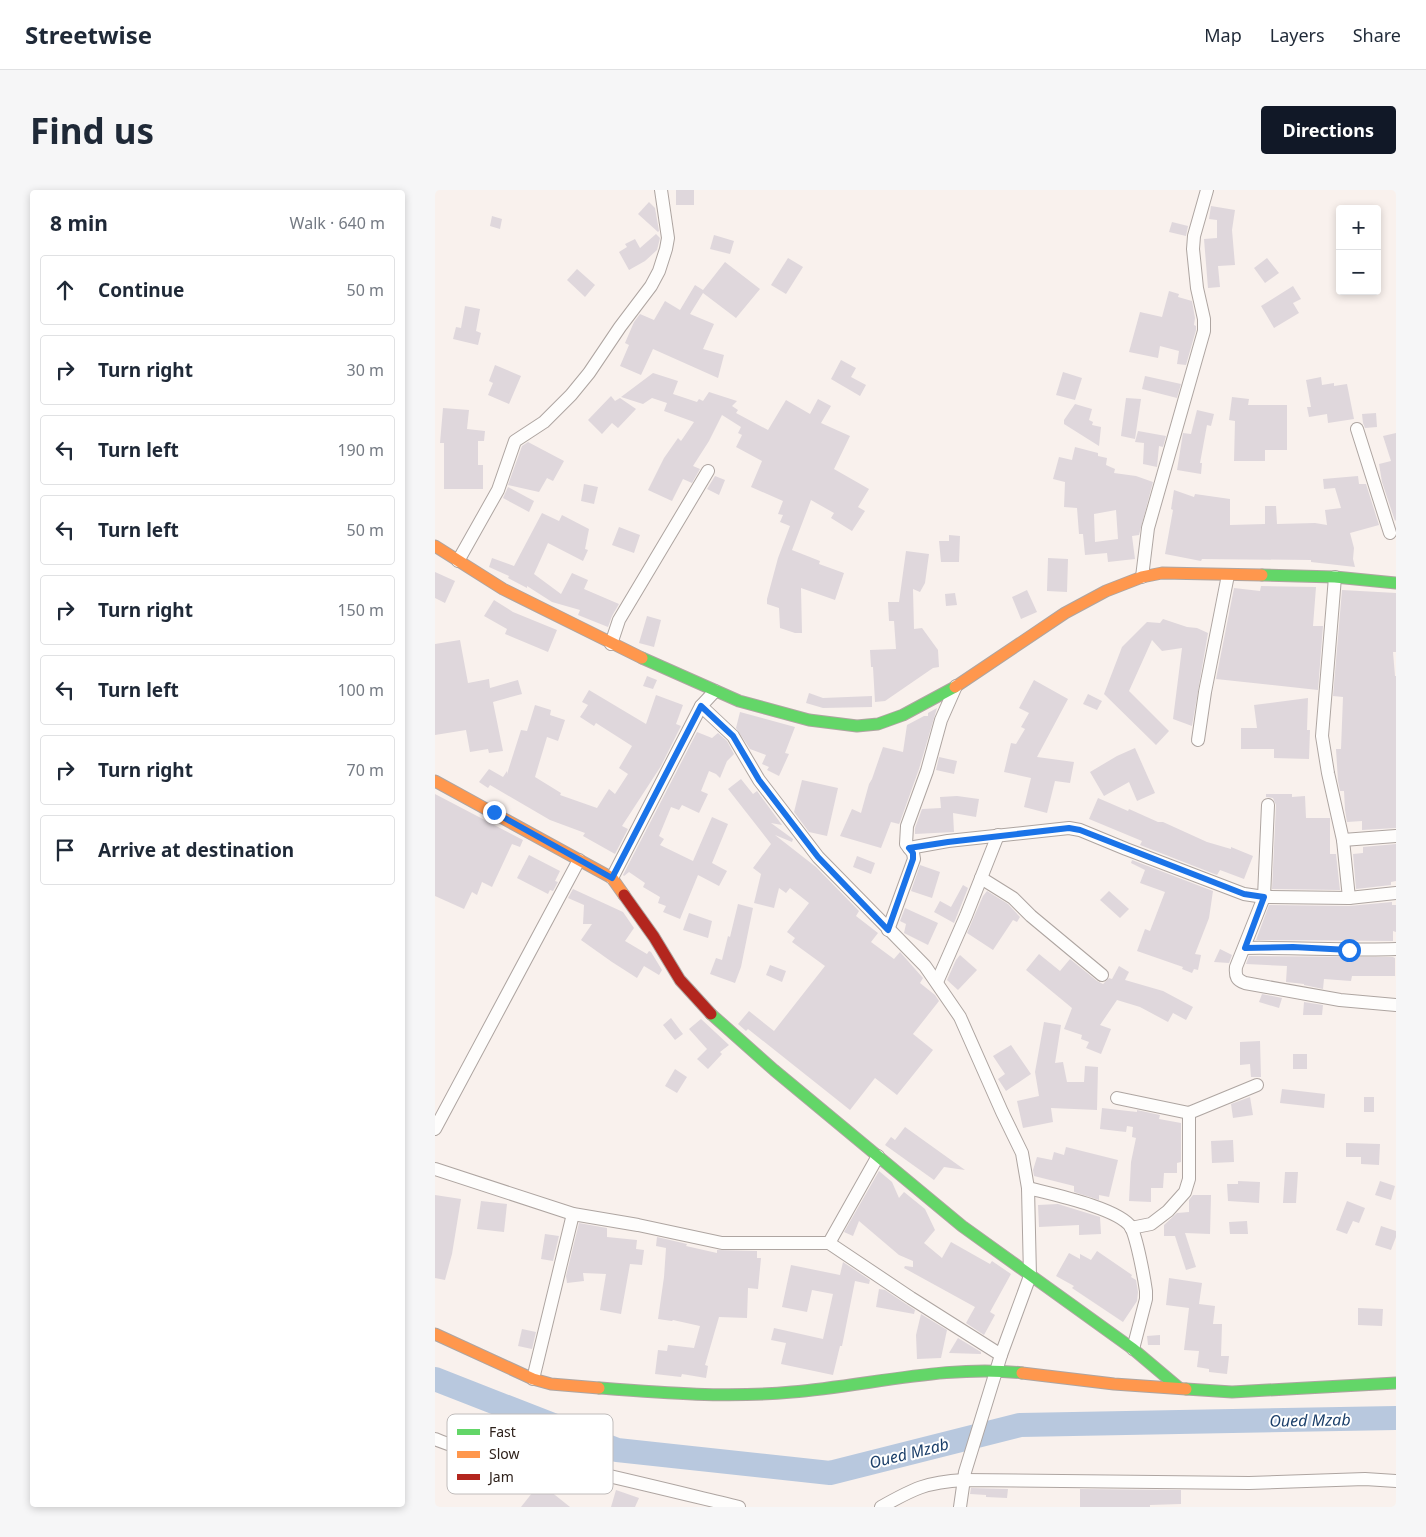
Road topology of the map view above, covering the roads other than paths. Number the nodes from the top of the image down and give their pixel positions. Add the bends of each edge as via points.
1 (661, 190) edge
2 (1207, 190) edge
3 (1357, 429) dead end
4 (708, 470) dead end
5 (1394, 536) edge
6 (435, 546) edge
7 (458, 561) junction
8 (1229, 575) junction
9 (1142, 577) junction
10 (1335, 577) junction
11 (1396, 583) edge
12 (611, 644) junction
13 (956, 686) junction
14 (715, 692) junction
15 (701, 706) junction
16 (1198, 740) dead end
17 (435, 781) edge
18 (1268, 805) dead end
19 (998, 835) junction
20 (1396, 836) edge
21 (1343, 840) junction
22 (909, 848) junction
23 (579, 860) junction
24 (612, 878) junction
25 (981, 878) junction
26 (1396, 893) edge
27 (1264, 897) junction
28 (1349, 898) junction
29 (888, 930) junction
30 (1245, 948) junction
31 (1396, 949) edge
32 (1102, 975) dead end
33 (937, 982) junction
34 (1396, 1004) edge
35 (1257, 1085) dead end
36 (1117, 1098) dead end
37 (1189, 1113) junction
38 (435, 1128) edge
39 (878, 1156) junction
40 (435, 1169) edge
41 (1028, 1188) junction
42 (573, 1214) junction
43 (1131, 1228) junction
44 (829, 1242) junction
45 (1031, 1276) junction
46 (435, 1334) edge
47 (1133, 1349) junction
48 (1001, 1355) junction
49 (995, 1375) junction
50 (533, 1380) junction
51 (1396, 1383) edge
52 (1178, 1387) junction
53 (435, 1439) edge
54 (447, 1444) edge
55 (965, 1476) junction
56 (613, 1478) edge
57 (1396, 1481) edge
58 (739, 1507) edge
59 (881, 1507) edge
60 (960, 1507) edge

1 - 7 street via 667,249 651,286 571,395 544,422 515,441 498,490
2 - 9 street via 1193,249 1204,331 1148,528
3 - 5 street
4 - 12 street via 619,620
6 - 7 street
7 - 12 street via 503,589
8 - 9 street via 1162,573
8 - 10 street
8 - 16 street
9 - 13 street via 1105,591 1065,613
10 - 11 street
10 - 21 street via 1322,736
12 - 14 street
13 - 14 street via 903,716 878,724 857,726 809,720
13 - 22 street via 941,720 907,826 906,844
14 - 15 street
15 - 24 street
15 - 29 street via 733,736 759,780 818,857
17 - 23 street
18 - 27 street
19 - 22 street
19 - 25 street
19 - 27 street via 1058,828 1080,830 1244,894
20 - 21 street
21 - 28 street
22 - 29 street via 913,859
23 - 24 street
23 - 38 street
24 - 39 street via 641,916 680,980 701,1004 774,1070
25 - 32 street via 1013,898
25 - 33 street
26 - 28 street
27 - 28 street
27 - 30 street
29 - 33 street
30 - 31 street
30 - 34 street via 1235,972 1238,980 1245,983 1340,1000
33 - 41 street via 960,1017 1022,1153
35 - 37 street
36 - 37 street
37 - 43 street via 1189,1179 1185,1192 1151,1224
39 - 44 street
39 - 45 street via 962,1226
40 - 42 street
41 - 43 street via 1089,1204 1123,1220
41 - 45 street
42 - 44 street via 722,1243
42 - 50 street
43 - 47 street via 1146,1291
44 - 48 street
45 - 47 street
45 - 48 street
46 - 50 street
47 - 52 street
48 - 49 street
49 - 50 street via 932,1375 792,1392 728,1395 673,1394
49 - 52 street
49 - 55 street
51 - 52 street via 1232,1392
53 - 54 street
55 - 57 street via 1249,1483 1365,1478
55 - 59 street via 927,1484
55 - 60 street
56 - 58 street

